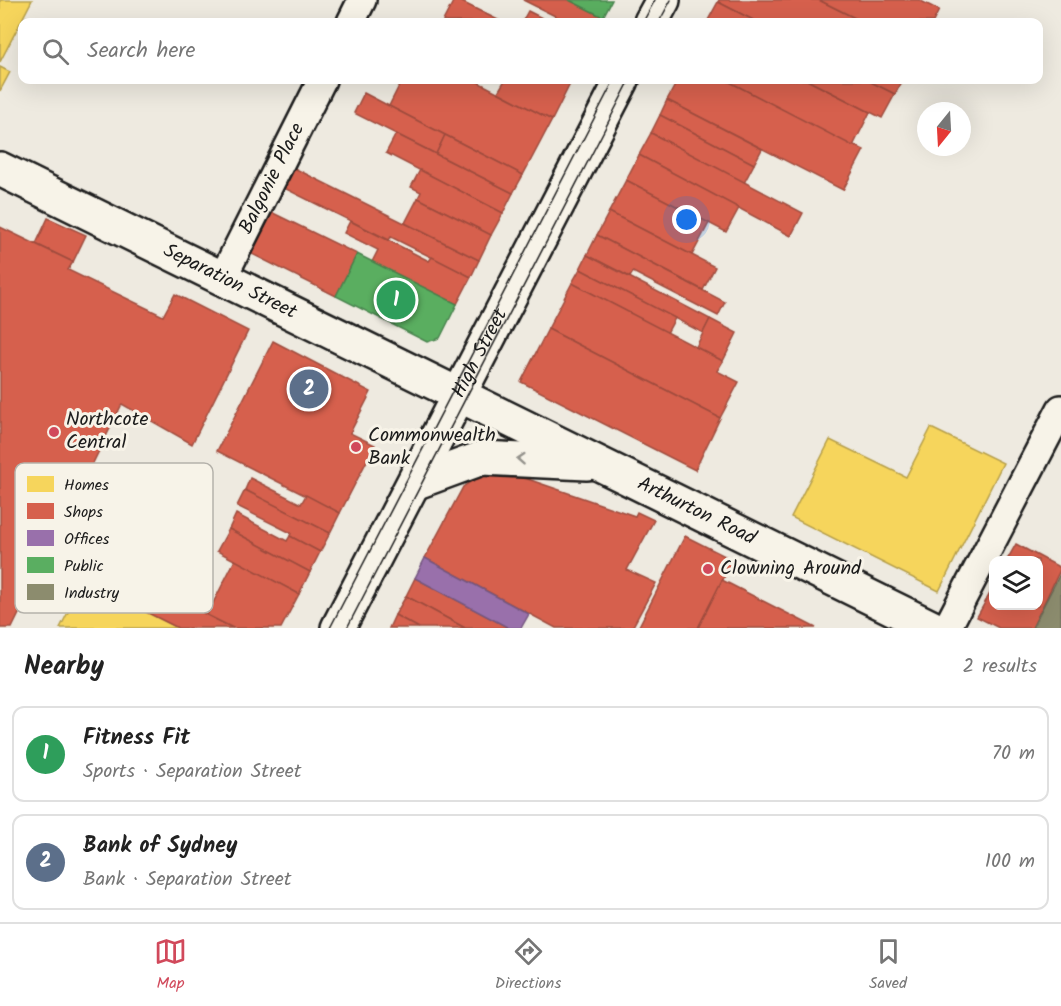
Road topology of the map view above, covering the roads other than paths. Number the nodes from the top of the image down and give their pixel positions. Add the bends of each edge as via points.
1 (663, 0) edge
2 (653, 18) edge
3 (320, 84) edge
4 (620, 84) edge
5 (0, 169) edge
6 (223, 278) junction
7 (460, 394) junction
8 (1061, 409) edge
9 (601, 464) junction
10 (414, 483) junction
11 (338, 628) edge
12 (933, 628) edge
13 (947, 628) edge

1 - 2 street
3 - 6 street, Balgonie Place
4 - 7 street, High Street
5 - 6 street, Separation Street
6 - 7 street, Separation Street
7 - 9 street, Arthurton Road
7 - 10 street, High Street
8 - 13 street
9 -> 10 street via 482,458
9 - 12 street, Arthurton Road
10 - 11 street, High Street

